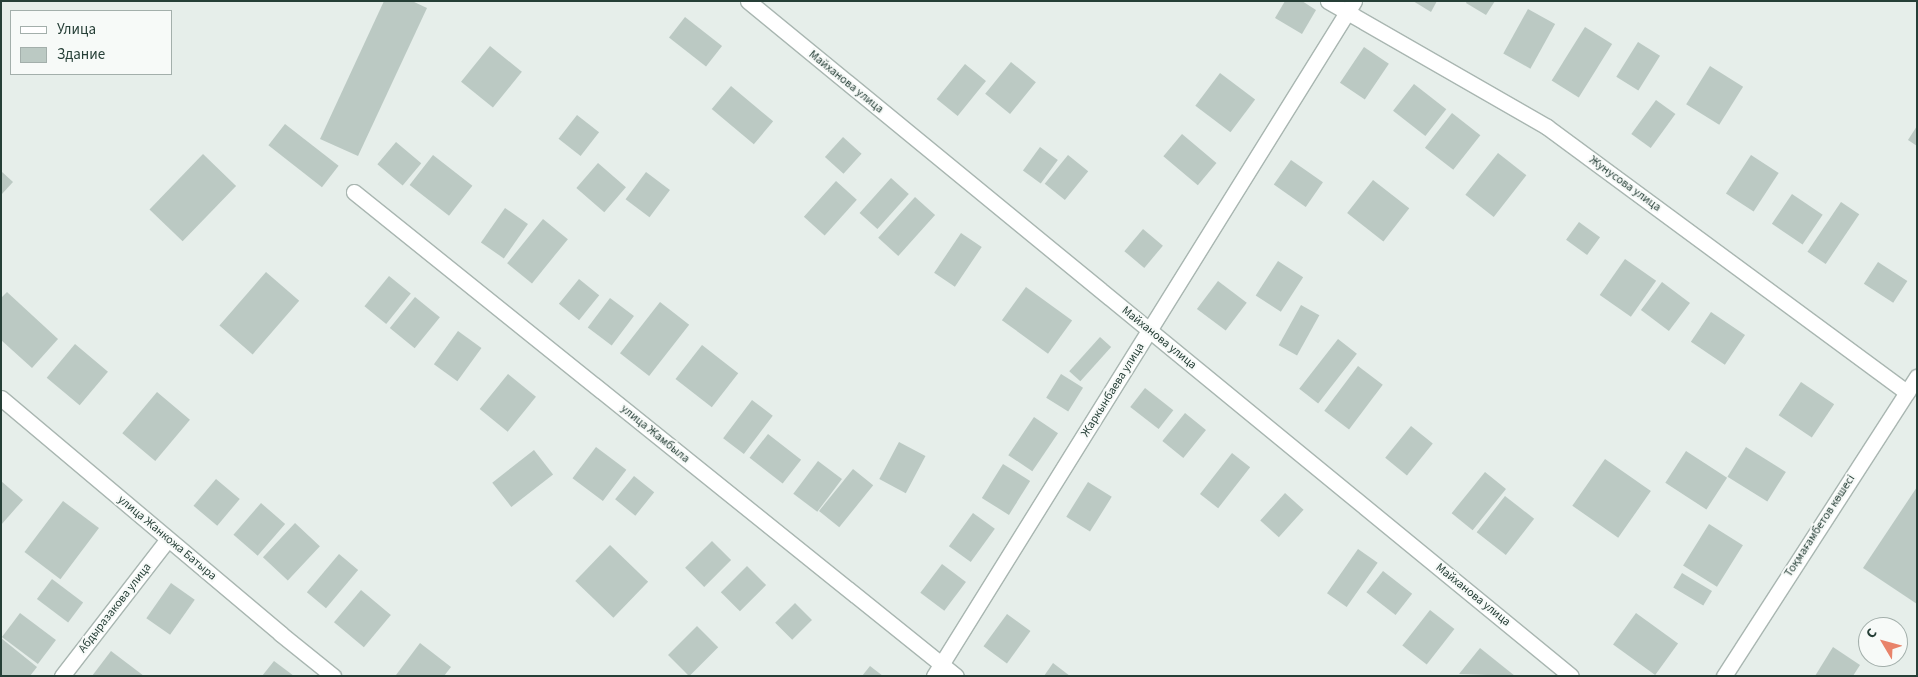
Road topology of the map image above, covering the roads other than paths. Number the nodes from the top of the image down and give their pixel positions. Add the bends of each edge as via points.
1 (748, 1) edge
2 (1328, 1) edge
3 (1350, 7) edge
4 (354, 192) dead end
5 (1150, 331) junction
6 (1917, 376) edge
7 (1907, 392) junction
8 (1, 398) edge
9 (168, 539) junction
10 (937, 670) edge
11 (62, 676) edge
12 (333, 676) edge
13 (956, 676) edge
14 (1571, 676) edge
15 (1724, 676) edge

1 - 5 street, Майханова улица
2 - 3 street, Жунусова улица
3 - 5 street, Жаркынбаева улица
3 - 7 street, Жунусова улица via 1547,126
4 - 10 street, улица Жамбыла
5 - 10 street, Жаркынбаева улица
5 - 14 street, Майханова улица
6 - 7 street, Тоқмағамбетов көшесі
7 - 15 street, Тоқмағамбетов көшесі
8 - 9 street, улица Жанкожа Батыра
9 - 11 street, Абдыразакова улица
9 - 12 street, улица Жанкожа Батыра
10 - 13 street, улица Жамбыла

